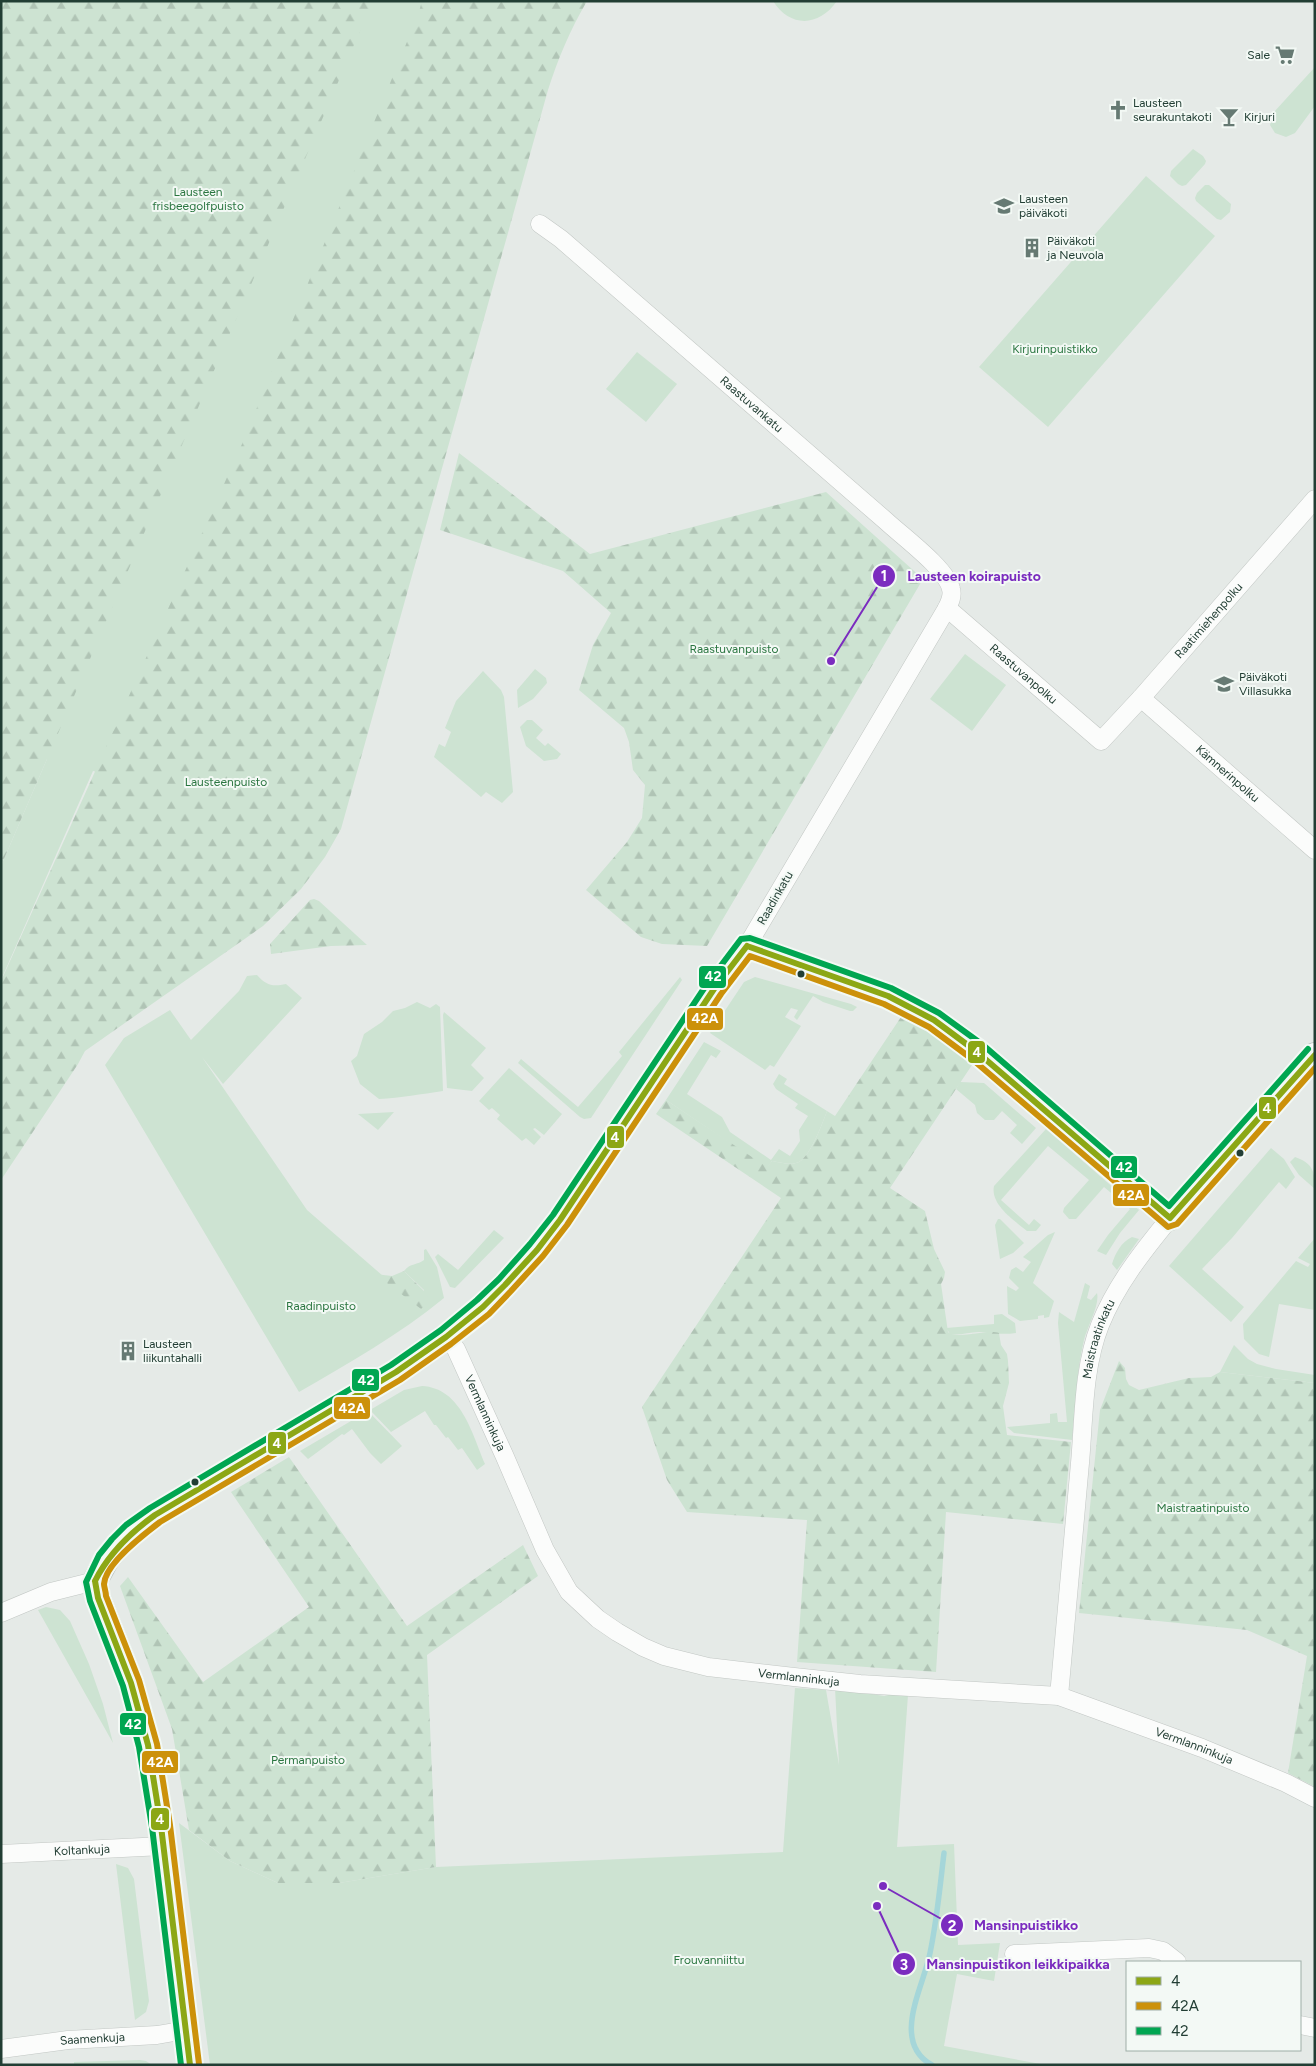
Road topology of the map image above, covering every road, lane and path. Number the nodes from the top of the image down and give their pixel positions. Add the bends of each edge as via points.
1 (540, 224) dead end
2 (1315, 499) edge
3 (949, 601) junction
4 (1141, 698) junction
5 (1101, 741) joint
6 (1315, 850) edge
7 (747, 946) junction
8 (1315, 1054) edge
9 (1170, 1218) junction
10 (446, 1336) junction
11 (95, 1581) junction
12 (1, 1613) edge
13 (1059, 1696) junction
14 (1315, 1798) edge
15 (163, 1846) junction
16 (1, 1854) edge
17 (1014, 1954) dead end
18 (1176, 1961) edge
19 (1301, 2025) edge
20 (1315, 2028) edge
21 (186, 2030) junction
22 (1, 2049) edge
23 (190, 2065) edge

1 - 3 street, Raastuvankatu via 938,569 947,579
2 - 4 street, Raatimiehenpolku
3 - 5 street, Raastuvanpolku
3 - 7 street, Raadinkatu
4 - 5 street, Raatimiehenpolku
4 - 6 street, Kämnerinpolku
7 - 9 street via 888,996 934,1020 977,1052
7 - 10 street, Raadinkatu via 714,989 609,1149 537,1250 483,1307
8 - 9 street, Maistraatinkatu
9 - 13 street, Maistraatinkatu via 1114,1294 1094,1345 1087,1388
10 - 11 street, Raadinkatu via 396,1372 155,1515 119,1545
10 - 13 street, Vermlanninkuja via 456,1349 557,1572 584,1607 617,1632 664,1656 708,1667 860,1684
11 - 12 street via 52,1592
11 - 15 street via 98,1598 141,1715
13 - 14 street, Vermlanninkuja via 1202,1748
15 - 16 street, Koltankuja
15 - 21 street
17 - 18 street via 1149,1948 1163,1951
19 - 20 street
21 - 22 street, Saamenkuja
21 - 23 street

